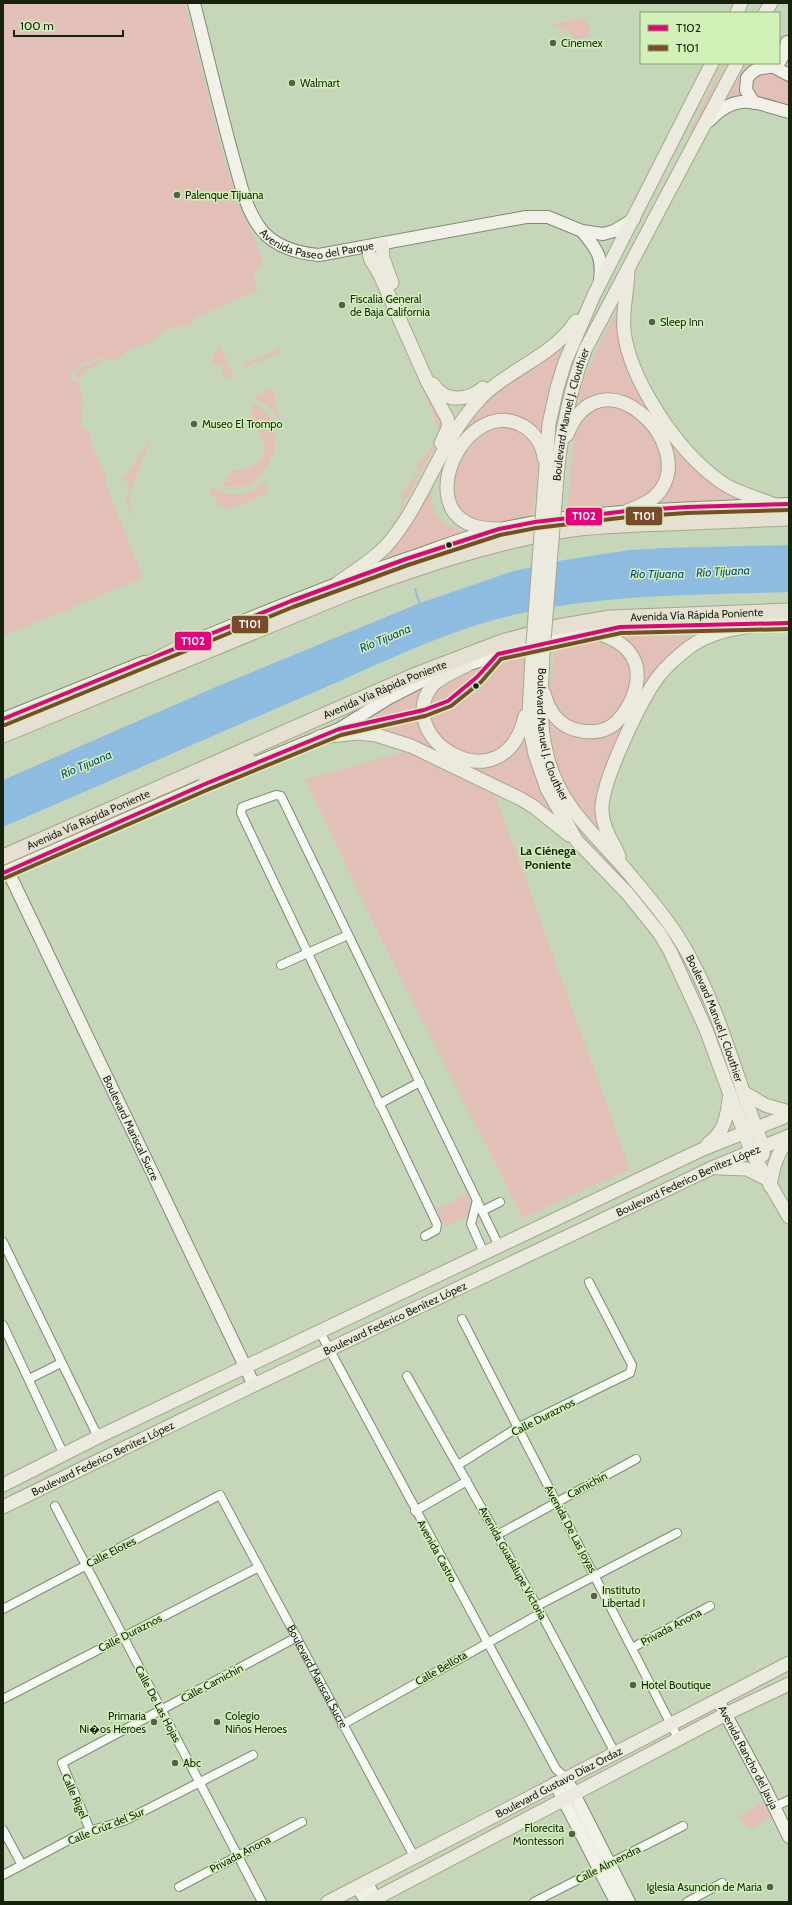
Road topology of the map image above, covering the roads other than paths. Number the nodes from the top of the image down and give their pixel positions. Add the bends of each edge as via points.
1 (194, 3) edge
2 (741, 3) edge
3 (736, 12) edge
4 (789, 56) edge
5 (780, 62) edge
6 (711, 64) edge
7 (730, 64) edge
8 (736, 64) edge
9 (773, 65) edge
10 (789, 75) edge
11 (716, 99) junction
12 (754, 103) junction
13 (789, 112) edge
14 (702, 128) junction
15 (675, 136) junction
16 (634, 219) junction
17 (582, 231) junction
18 (382, 244) junction
19 (367, 246) junction
20 (628, 266) junction
21 (600, 283) junction
22 (594, 295) junction
23 (543, 354) junction
24 (558, 465) junction
25 (545, 472) junction
26 (550, 492) junction
27 (775, 504) junction
28 (789, 504) edge
29 (627, 511) junction
30 (789, 518) edge
31 (403, 522) junction
32 (499, 529) junction
33 (339, 582) junction
34 (789, 611) edge
35 (789, 623) edge
36 (764, 624) junction
37 (592, 632) junction
38 (185, 645) junction
39 (537, 655) junction
40 (467, 665) junction
41 (542, 683) junction
42 (530, 697) junction
43 (3, 719) edge
44 (316, 721) junction
45 (9, 732) edge
46 (319, 737) junction
47 (205, 784) junction
48 (577, 841) junction
49 (5, 867) edge
50 (626, 870) junction
51 (348, 935) junction
52 (307, 953) junction
53 (281, 965) dead end
54 (420, 1082) junction
55 (743, 1092) junction
56 (729, 1095) junction
57 (379, 1104) junction
58 (789, 1112) edge
59 (789, 1115) edge
60 (749, 1130) junction
61 (789, 1137) edge
62 (703, 1149) junction
63 (757, 1149) junction
64 (712, 1168) junction
65 (767, 1179) junction
66 (477, 1200) junction
67 (500, 1202) dead end
68 (482, 1211) junction
69 (789, 1217) edge
70 (425, 1236) dead end
71 (3, 1242) edge
72 (499, 1246) junction
73 (484, 1254) junction
74 (589, 1282) dead end
75 (462, 1319) dead end
76 (3, 1325) edge
77 (320, 1332) junction
78 (329, 1350) junction
79 (61, 1363) junction
80 (245, 1367) junction
81 (407, 1376) dead end
82 (29, 1379) junction
83 (254, 1385) junction
84 (517, 1428) junction
85 (98, 1437) junction
86 (64, 1455) junction
87 (636, 1459) dead end
88 (458, 1464) junction
89 (467, 1481) junction
90 (3, 1484) edge
91 (220, 1495) joint
92 (556, 1502) junction
93 (55, 1506) dead end
94 (3, 1507) edge
95 (415, 1511) junction
96 (677, 1533) dead end
97 (497, 1535) junction
98 (85, 1565) junction
99 (258, 1567) junction
100 (595, 1575) junction
101 (710, 1606) dead end
102 (3, 1609) edge
103 (539, 1610) junction
104 (123, 1636) junction
105 (297, 1637) junction
106 (488, 1642) junction
107 (632, 1648) junction
108 (789, 1663) edge
109 (789, 1684) edge
110 (3, 1699) edge
111 (718, 1700) junction
112 (162, 1710) junction
113 (726, 1714) junction
114 (671, 1723) junction
115 (342, 1725) junction
116 (679, 1740) junction
117 (615, 1753) junction
118 (253, 1755) dead end
119 (64, 1762) joint
120 (560, 1781) junction
121 (200, 1783) junction
122 (569, 1797) junction
123 (789, 1800) edge
124 (774, 1807) junction
125 (302, 1822) dead end
126 (683, 1826) dead end
127 (3, 1830) edge
128 (90, 1830) junction
129 (789, 1837) edge
130 (238, 1855) junction
131 (415, 1858) junction
132 (22, 1865) junction
133 (604, 1866) junction
134 (3, 1875) edge
135 (722, 1883) dead end
136 (362, 1885) junction
137 (179, 1887) dead end
138 (372, 1901) edge
139 (262, 1902) edge
140 (328, 1902) edge
141 (534, 1902) edge
142 (616, 1902) edge
143 (629, 1902) edge
144 (687, 1902) edge

1 - 19 main road, Avenida Paseo del Parque via 243,191 261,229 282,246 306,254 332,253
2 - 3 main road
4 - 5 main road via 787,42
6 - 15 main road, Boulevard Manuel J. Clouthier
7 - 11 main road
8 - 11 main road, Boulevard Manuel J. Clouthier
9 - 10 main road
9 - 12 main road via 754,70 747,78 746,90
11 - 14 main road, Boulevard Manuel J. Clouthier
12 - 13 main road
12 - 14 main road via 737,102 725,106
14 - 20 main road, Boulevard Manuel J. Clouthier
15 - 16 main road, Boulevard Manuel J. Clouthier
15 - 20 main road via 683,144 682,152 632,244
16 - 17 main road, Avenida Paseo del Parque via 609,233
16 - 21 main road, Boulevard Manuel J. Clouthier
17 - 18 main road, Avenida Paseo del Parque via 561,221 538,216 502,220
17 - 21 main road, Avenida Paseo del Parque via 600,254
18 - 19 main road, Avenida Paseo del Parque
18 - 23 main road via 387,271 409,329 430,380 442,394 461,399 470,397 512,368
19 - 31 main road via 371,260 448,422 446,434 416,486
20 - 24 main road, Boulevard Manuel J. Clouthier via 575,375
20 - 27 main road via 624,330 632,364 645,391 678,438 708,472 729,486
21 - 22 main road, Boulevard Manuel J. Clouthier
22 - 23 main road via 566,336
22 - 25 main road, Boulevard Manuel J. Clouthier via 560,376 549,424
23 - 31 main road via 501,380 477,402
24 - 26 main road, Boulevard Manuel J. Clouthier
24 - 29 main road via 575,416 583,409 595,402 608,400 634,407 650,423 662,441 668,457 669,470 665,483 656,496
25 - 26 main road, Boulevard Manuel J. Clouthier
25 - 32 main road via 544,454 537,439 529,429 519,424 506,421 489,422 468,438 450,470 446,487 448,498 457,515 470,525
26 - 39 main road, Boulevard Manuel J. Clouthier, bridge
27 - 28 main road
27 - 29 main road
29 - 32 main road
30 - 45 highway via 602,526 537,536 480,549 350,592
31 - 33 main road via 378,554
32 - 33 main road
33 - 38 main road
34 - 44 highway, Avenida Vía Rápida Poniente via 610,618 558,627 467,654
35 - 36 main road
36 - 37 main road via 659,625 620,627
36 - 50 main road via 722,632 693,645 667,667 650,690 618,755 603,795 602,809 607,836
37 - 40 main road via 517,649
37 - 41 main road via 616,640 627,649 635,661 638,677 636,686 620,718 606,729 595,731 570,728 550,711
38 - 43 main road
38 - 45 highway via 135,671 50,709
39 - 41 main road, Boulevard Manuel J. Clouthier
39 - 42 main road, Boulevard Manuel J. Clouthier
40 - 42 main road via 441,678 433,685 425,700 424,715 427,729 434,740 447,751 470,760 494,760 502,756 518,737
40 - 46 main road via 422,681 339,729
41 - 50 main road, Boulevard Manuel J. Clouthier via 540,708 543,736 554,776 573,812
42 - 48 main road, Boulevard Manuel J. Clouthier via 530,730 540,770 547,789
44 - 47 highway
44 - 49 highway, Avenida Vía Rápida Poniente
46 - 47 main road
46 - 48 main road via 358,733 376,735 411,746 521,799
47 - 49 main road
48 - 56 main road, Boulevard Manuel J. Clouthier via 628,894 660,934 678,966 705,1027
49 - 80 main road, Boulevard Mariscal Sucre
50 - 55 main road, Boulevard Manuel J. Clouthier via 670,924 697,970 720,1023
51 - 52 street
51 - 52 street via 281,796 276,795 242,807 240,812
51 - 54 street
52 - 53 street
52 - 57 street
54 - 57 street
54 - 66 street
55 - 58 main road via 765,1105
55 - 60 main road, Boulevard Manuel J. Clouthier
56 - 60 main road, Boulevard Manuel J. Clouthier
56 - 62 main road via 727,1120 716,1137
57 - 70 street via 437,1224 436,1230
59 - 60 main road, Boulevard Federico Benítez López
60 - 62 main road, Boulevard Federico Benítez López
60 - 63 main road, Boulevard Manuel J. Clouthier
61 - 63 main road, Boulevard Federico Benítez López
61 - 65 main road
62 - 72 main road, Boulevard Federico Benítez López
63 - 64 main road, Boulevard Federico Benítez López
63 - 65 main road, Boulevard Manuel J. Clouthier
64 - 65 main road via 740,1168
64 - 78 main road, Boulevard Federico Benítez López
65 - 69 main road, Boulevard Manuel J. Clouthier
66 - 68 street
66 - 73 street via 472,1224
67 - 68 street
68 - 72 street
71 - 79 street
72 - 73 main road, Boulevard Federico Benítez López
73 - 77 main road, Boulevard Federico Benítez López
74 - 84 street, Calle Duraznos via 632,1365 630,1373
75 - 84 street, Avenida De Las Joyas
76 - 82 street
77 - 78 street, Avenida Castro
77 - 80 main road, Boulevard Federico Benítez López
78 - 83 main road, Boulevard Federico Benítez López
78 - 95 street, Avenida Castro
79 - 82 street
79 - 85 street
80 - 83 main road, Boulevard Mariscal Sucre
80 - 85 main road, Boulevard Federico Benítez López
81 - 88 street, Avenida Guadalupe Victoria
82 - 86 street
83 - 94 main road, Boulevard Federico Benítez López
84 - 88 street, Calle Duraznos
84 - 92 street, Avenida De Las Joyas
85 - 86 main road, Boulevard Federico Benítez López
86 - 90 main road, Boulevard Federico Benítez López
87 - 92 street, Camichín
88 - 89 street, Avenida Guadalupe Victoria
89 - 95 street
89 - 97 street, Avenida Guadalupe Victoria
91 - 98 street, Calle Elotes
91 - 99 street, Boulevard Mariscal Sucre
92 - 97 street, Camichín
92 - 100 street, Avenida De Las Joyas
93 - 98 street, Calle De Las Hojas
95 - 106 street, Avenida Castro
96 - 100 street, Calle Bellota
97 - 103 street, Avenida Guadalupe Victoria
98 - 102 street, Calle Elotes
98 - 104 street, Calle De Las Hojas
99 - 104 street, Calle Duraznos
99 - 105 street, Boulevard Mariscal Sucre
100 - 103 street, Calle Bellota
100 - 107 street, Avenida De Las Joyas
101 - 107 street, Privada Anona
103 - 106 street, Calle Bellota
103 - 117 street, Avenida Guadalupe Victoria
104 - 110 street, Calle Duraznos
104 - 112 street, Calle De Las Hojas
105 - 112 street, Calle Camichín
105 - 115 street, Boulevard Mariscal Sucre
106 - 115 street, Calle Bellota
106 - 120 street, Avenida Castro
107 - 114 street, Avenida De Las Joyas
108 - 111 main road, Boulevard Gustavo Díaz Ordaz
109 - 113 main road, Boulevard Gustavo Díaz Ordaz
111 - 113 main road, Avenida Rancho del Jauja
111 - 114 main road, Boulevard Gustavo Díaz Ordaz
112 - 119 street, Calle Camichín
112 - 121 street, Calle De Las Hojas
113 - 116 main road, Boulevard Gustavo Díaz Ordaz
113 - 124 main road, Avenida Rancho del Jauja
114 - 116 street, Avenida De Las Joyas
114 - 117 main road, Boulevard Gustavo Díaz Ordaz
115 - 131 street, Boulevard Mariscal Sucre
116 - 122 main road, Boulevard Gustavo Díaz Ordaz
117 - 120 main road, Boulevard Gustavo Díaz Ordaz
118 - 121 street, Calle Crúz del Sur
119 - 128 street, Calle Rigel via 62,1767
120 - 122 main road
120 - 131 main road, Boulevard Gustavo Díaz Ordaz
121 - 128 street, Calle Crúz del Sur via 124,1821
121 - 130 street, Calle De Las Hojas
122 - 133 main road
122 - 138 main road, Boulevard Gustavo Díaz Ordaz
123 - 124 street
124 - 129 main road, Avenida Rancho del Jauja
125 - 130 street, Privada Anona
126 - 133 street, Calle Almendra
127 - 132 street
128 - 132 street, Calle Crúz del Sur
130 - 137 street, Privada Anona
130 - 139 street, Calle De Las Hojas
131 - 136 main road, Boulevard Gustavo Díaz Ordaz
132 - 134 street, Calle Crúz del Sur
133 - 141 street, Calle Almendra
133 - 142 main road
133 - 143 main road
135 - 144 street
136 - 138 main road
136 - 140 main road, Boulevard Gustavo Díaz Ordaz

